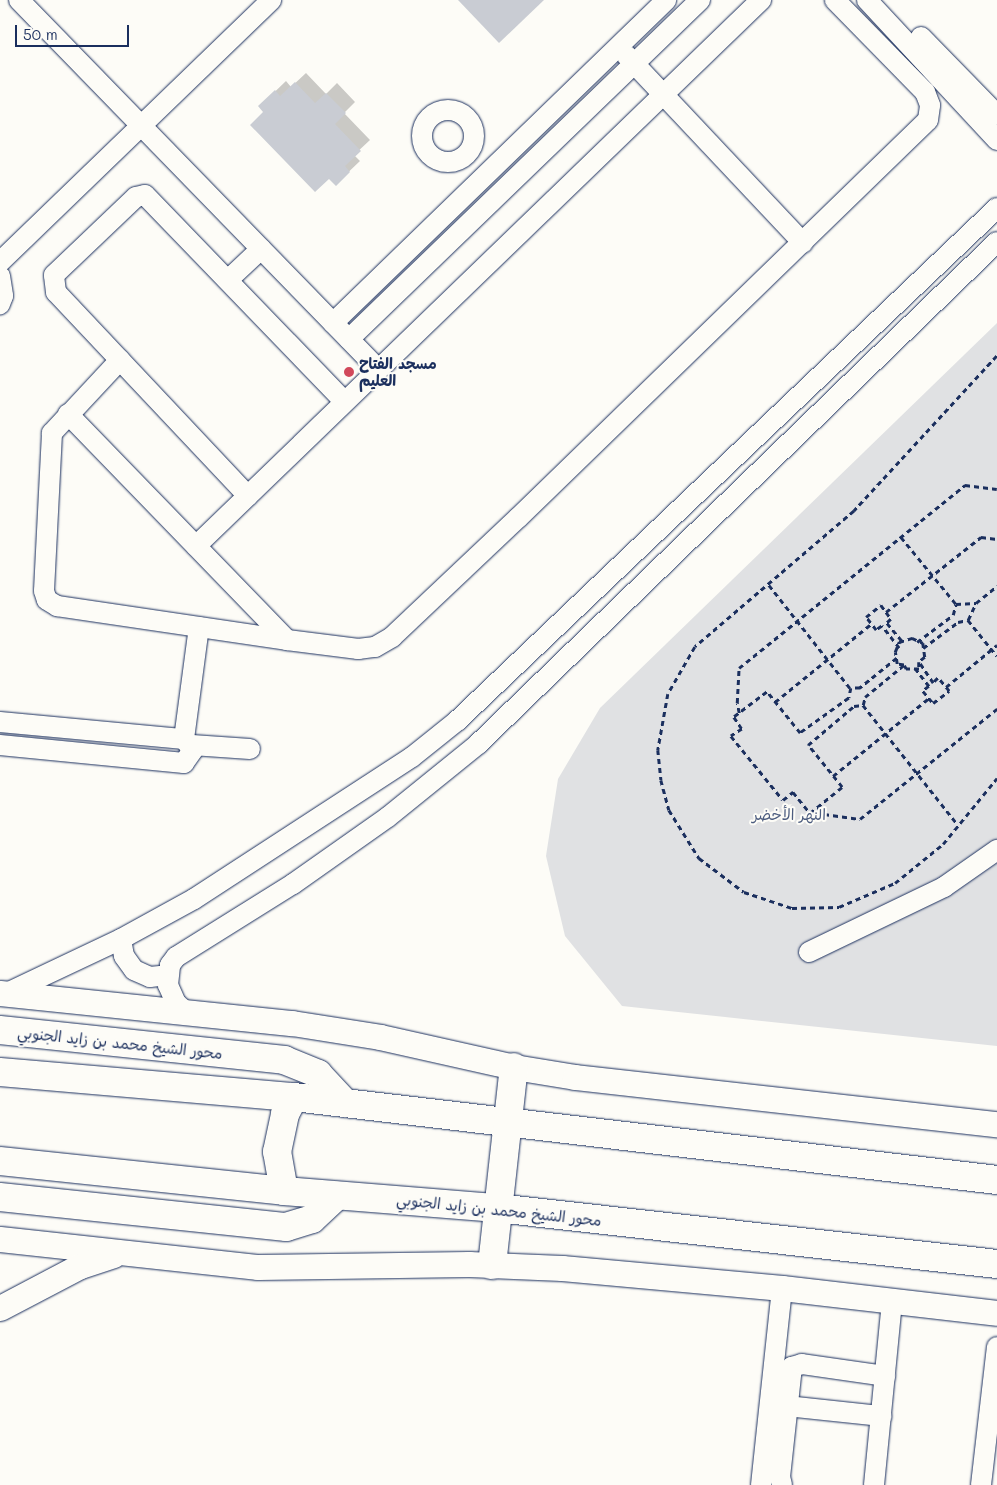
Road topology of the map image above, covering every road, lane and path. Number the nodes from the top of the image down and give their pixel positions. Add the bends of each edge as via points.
1 (19, 0) edge
2 (271, 0) edge
3 (666, 0) edge
4 (700, 0) edge
5 (760, 0) edge
6 (835, 0) edge
7 (867, 0) edge
8 (885, 0) edge
9 (618, 47) junction
10 (634, 64) junction
11 (662, 93) junction
12 (997, 115) edge
13 (141, 125) junction
14 (997, 140) edge
15 (468, 153) dead end
16 (488, 173) junction
17 (504, 190) junction
18 (997, 208) edge
19 (997, 242) edge
20 (803, 243) junction
21 (261, 249) junction
22 (0, 262) edge
23 (0, 276) edge
24 (229, 279) junction
25 (0, 304) edge
26 (333, 323) junction
27 (349, 339) junction
28 (997, 356) edge
29 (120, 360) junction
30 (377, 368) junction
31 (344, 401) junction
32 (68, 414) junction
33 (997, 489) edge
34 (248, 496) junction
35 (901, 537) junction
36 (997, 539) edge
37 (196, 546) junction
38 (933, 575) junction
39 (769, 585) junction
40 (997, 586) edge
41 (976, 603) junction
42 (956, 604) junction
43 (886, 612) junction
44 (797, 620) junction
45 (968, 620) junction
46 (871, 624) junction
47 (199, 627) junction
48 (287, 640) junction
49 (916, 642) junction
50 (904, 643) junction
51 (997, 645) edge
52 (900, 648) junction
53 (923, 648) junction
54 (992, 650) junction
55 (997, 656) edge
56 (898, 658) junction
57 (828, 659) junction
58 (919, 662) junction
59 (904, 665) junction
60 (916, 668) junction
61 (946, 687) junction
62 (850, 688) junction
63 (930, 698) junction
64 (775, 702) junction
65 (863, 706) junction
66 (997, 709) edge
67 (739, 712) junction
68 (0, 722) edge
69 (885, 734) junction
70 (188, 742) junction
71 (0, 745) edge
72 (250, 749) dead end
73 (917, 773) junction
74 (834, 776) junction
75 (997, 778) edge
76 (818, 807) junction
77 (958, 825) junction
78 (997, 850) edge
79 (121, 938) junction
80 (809, 952) dead end
81 (168, 975) junction
82 (3, 993) edge
83 (184, 1010) junction
84 (0, 1030) edge
85 (514, 1067) junction
86 (0, 1072) edge
87 (294, 1097) junction
88 (345, 1103) junction
89 (509, 1121) junction
90 (997, 1124) edge
91 (0, 1161) edge
92 (997, 1180) edge
93 (284, 1191) junction
94 (337, 1196) junction
95 (0, 1197) edge
96 (498, 1208) junction
97 (0, 1239) edge
98 (125, 1252) junction
99 (997, 1264) edge
100 (492, 1265) junction
101 (782, 1288) junction
102 (892, 1300) junction
103 (0, 1308) edge
104 (997, 1313) edge
105 (997, 1347) edge
106 (884, 1376) junction
107 (787, 1406) junction
108 (881, 1416) junction
109 (761, 1485) edge
110 (782, 1485) edge
111 (874, 1485) edge
112 (981, 1485) edge

1 - 13 street
2 - 13 street
3 - 9 street
4 - 10 street
5 - 11 street
6 - 20 street via 925,92 930,105 928,120 922,128
7 - 14 street
8 - 12 street
9 - 10 street
9 - 16 street
10 - 11 street
10 - 17 street
11 - 20 street
11 - 30 street
13 - 21 street
13 - 22 street
15 - 16 street
16 - 17 street
16 - 26 street
17 - 27 street
18 - 79 street via 457,721 370,787 253,863
19 - 81 street via 478,744 388,817 293,884 176,957
20 - 48 street via 392,637 375,648 358,649
21 - 24 street
21 - 26 street
23 - 25 street via 3,296
24 - 29 street via 152,200 145,195 136,197 54,275 56,292
24 - 31 street
26 - 27 street
27 - 30 street
28 - 39 path via 854,511
29 - 32 street
29 - 34 street
30 - 31 street
31 - 34 street
32 - 37 street
32 - 47 street via 56,425 50,444 44,591 47,600 57,606
33 - 35 path via 965,485
34 - 37 street
35 - 38 path
35 - 44 path
36 - 38 path via 981,537
37 - 48 street
38 - 42 path
38 - 43 path
39 - 44 path
39 - 77 path via 706,634 685,660 668,694 659,731 661,780 669,810 687,843 713,871 744,892 792,908 823,909 854,903 895,883 928,858
40 - 41 path
41 - 42 path
41 - 45 path
42 - 49 path via 953,615
43 - 46 path via 881,605 866,617
43 - 50 path via 891,618 887,623
44 - 57 path
44 - 67 path via 739,668 736,703
45 - 53 path via 958,622
45 - 54 path
46 - 52 path via 876,630 882,626
46 - 57 path
47 - 48 street
47 - 70 street
49 - 50 path via 912,638
49 - 53 path via 923,643
50 - 52 path via 899,642
51 - 54 path
52 - 56 path via 895,652
53 - 58 path via 925,657
54 - 55 path
54 - 61 path
56 - 59 path via 898,664
56 - 62 path via 860,688
57 - 62 path
57 - 64 path
58 - 60 path via 919,669
58 - 61 path via 933,682 938,678
59 - 60 path via 906,669
59 - 65 path via 865,697
60 - 63 path via 929,686 923,691
61 - 63 path via 949,691 933,703
62 - 64 path via 849,698 800,733
63 - 69 path
64 - 67 path via 766,692
65 - 69 path
65 - 74 path via 854,706 808,744
66 - 73 path
67 - 76 path via 734,717 742,729 732,736 783,800 793,792 810,813
68 - 70 street
69 - 73 path
69 - 74 path
70 - 71 street via 192,756 184,763
70 - 72 street
73 - 76 path via 860,819 824,814
73 - 77 path
74 - 76 path via 842,787
75 - 77 path
78 - 80 street via 944,887
79 - 81 street via 124,956 134,970 150,977
79 - 82 street
81 - 83 street via 171,994
82 - 83 main road
83 - 85 main road via 380,1037
84 - 88 highway, محور الشيخ محمد بن زايد الجنوبي via 284,1060 318,1074
85 - 89 highway
85 - 90 main road via 575,1077
86 - 87 highway
87 - 88 highway
87 - 93 highway via 285,1114 278,1143 279,1172
88 - 89 highway
89 - 92 highway
89 - 96 highway
91 - 93 highway, محور الشيخ محمد بن زايد الجنوبي
93 - 94 highway, محور الشيخ محمد بن زايد الجنوبي
94 - 95 highway via 312,1219 286,1227
94 - 96 highway, محور الشيخ محمد بن زايد الجنوبي
96 - 99 highway, محور الشيخ محمد بن زايد الجنوبي
96 - 100 highway
97 - 98 main road
98 - 100 main road via 258,1267
98 - 103 main road via 80,1266
100 - 101 main road via 562,1268
101 - 102 main road
101 - 109 street
102 - 104 main road
102 - 106 street
105 - 112 street
106 - 107 street via 798,1363 790,1371
106 - 108 street
107 - 108 street
107 - 110 street via 780,1476
108 - 111 street

